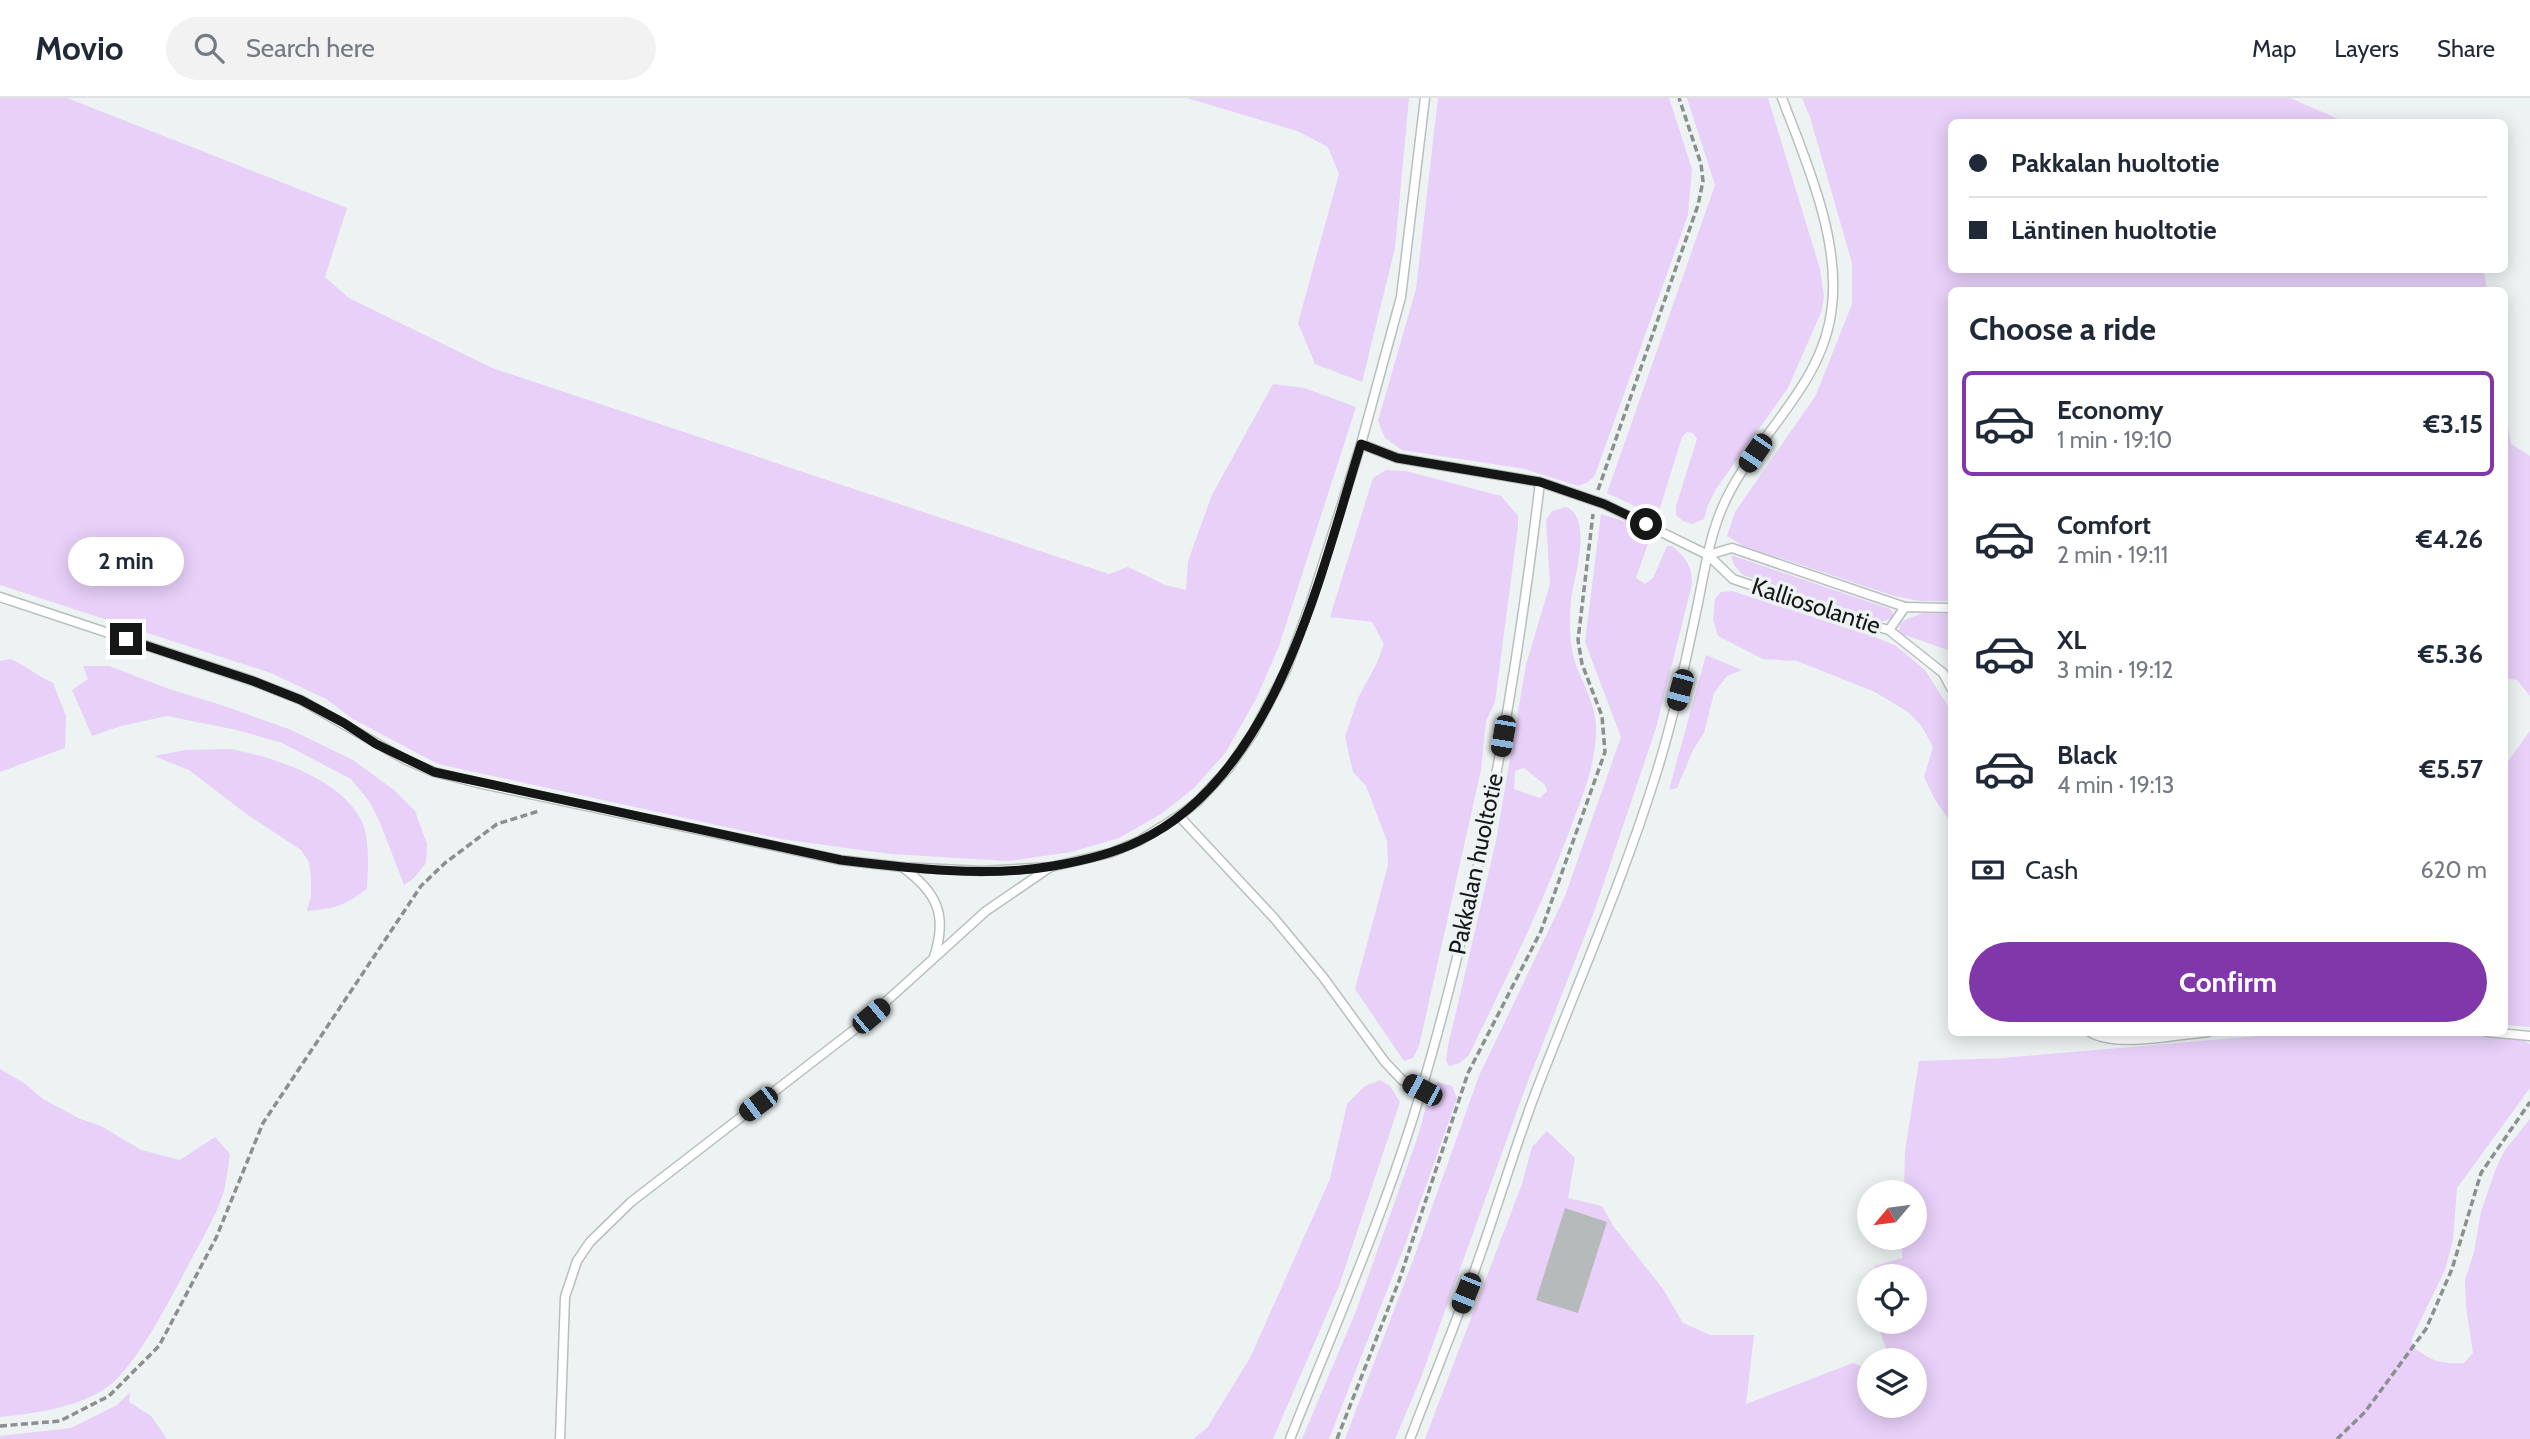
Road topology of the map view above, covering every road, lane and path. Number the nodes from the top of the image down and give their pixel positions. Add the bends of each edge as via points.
1 (1425, 98) edge
2 (1679, 98) edge
3 (1783, 98) edge
4 (1361, 444) junction
5 (1540, 482) junction
6 (1594, 501) junction
7 (1708, 555) junction
8 (0, 597) edge
9 (1905, 607) junction
10 (1948, 608) edge
11 (1889, 630) junction
12 (1948, 682) edge
13 (568, 802) junction
14 (1180, 816) junction
15 (902, 867) junction
16 (1051, 867) junction
17 (933, 960) junction
18 (2508, 1034) edge
19 (2096, 1036) edge
20 (2170, 1036) edge
21 (2530, 1036) edge
22 (1422, 1090) junction
23 (2530, 1102) edge
24 (0, 1426) edge
25 (560, 1439) edge
26 (1290, 1439) edge
27 (1337, 1439) edge
28 (1410, 1439) edge
29 (2337, 1439) edge

1 - 4 lane via 1401,297
2 - 6 path via 1701,164 1698,205
3 - 7 lane via 1825,226 1833,264 1832,306 1814,366 1732,486
4 - 5 lane via 1397,458
4 - 14 lane via 1307,614 1265,714 1228,769
5 - 6 lane
5 - 22 lane, Pakkalan huoltotie via 1493,791
6 - 7 lane
6 - 27 path via 1578,640 1602,716 1605,752 1541,931 1468,1073 1399,1280
7 - 9 lane via 1732,548
7 - 11 lane, Kalliosolantie via 1733,579
7 - 28 lane via 1680,690 1645,807
8 - 13 lane via 289,695 434,772
9 - 10 lane
9 - 11 lane
11 - 12 lane, Kalliosolantie via 1943,673
13 - 15 lane via 841,860
13 - 24 path via 497,824 421,886 263,1123 216,1238 159,1346 109,1396 60,1421
14 - 16 lane via 1110,853
14 - 22 lane via 1323,977 1385,1062 1402,1080
15 - 16 lane via 981,871
15 - 17 lane via 923,882 935,901 940,939
16 - 17 lane via 986,911
17 - 25 lane via 859,1026 631,1202 590,1242 565,1297
18 - 21 lane
19 - 20 lane via 2133,1040
22 - 26 lane, Pakkalan huoltotie
23 - 29 path via 2480,1173 2452,1269 2426,1329 2365,1412

